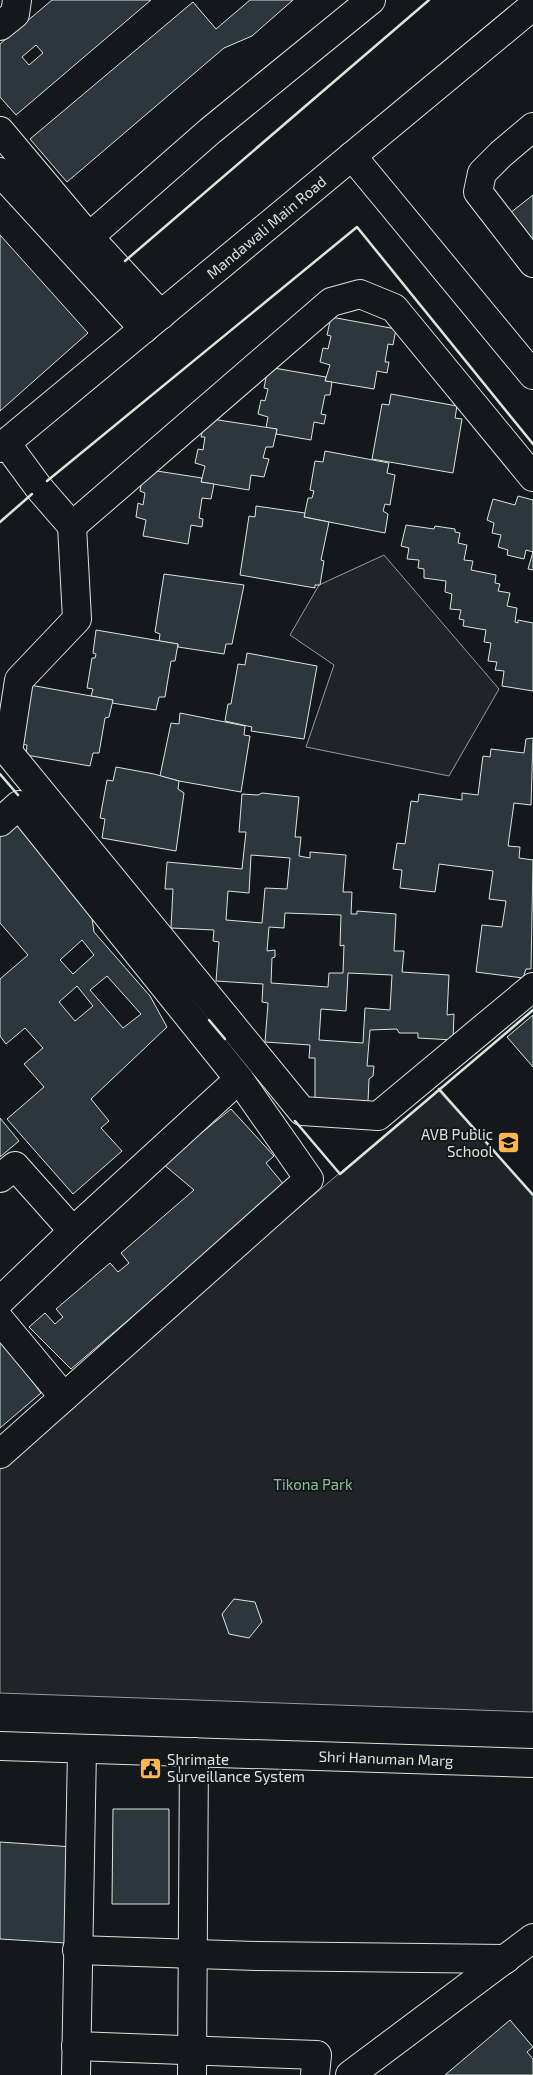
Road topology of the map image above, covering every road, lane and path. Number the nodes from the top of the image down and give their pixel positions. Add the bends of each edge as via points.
1 (17, 0) edge
2 (372, 0) edge
3 (533, 6) edge
4 (0, 26) edge
5 (533, 127) edge
6 (0, 131) edge
7 (352, 156) junction
8 (0, 173) edge
9 (88, 237) junction
10 (533, 263) edge
11 (152, 322) junction
12 (533, 375) edge
13 (3, 446) edge
14 (533, 477) edge
15 (72, 526) junction
16 (0, 822) edge
17 (533, 987) edge
18 (239, 1079) junction
19 (0, 1178) edge
20 (73, 1231) junction
21 (0, 1301) edge
22 (0, 1320) edge
23 (64, 1397) junction
24 (0, 1454) edge
25 (0, 1746) edge
26 (82, 1749) junction
27 (194, 1752) junction
28 (533, 1762) edge
29 (533, 1938) edge
30 (77, 1950) junction
31 (193, 1954) junction
32 (506, 1958) junction
33 (76, 2046) junction
34 (192, 2063) edge
35 (76, 2075) edge
36 (315, 2075) edge
37 (350, 2075) edge

1 - 4 street via 15,14
2 - 9 street via 210,131
3 - 7 street, Mandawali Main Road
5 - 10 street via 482,173 478,192
6 - 9 street
7 - 11 street, Mandawali Main Road
7 - 12 street
8 - 11 street
9 - 11 street
11 - 13 street, Mandawali Main Road
13 - 15 street
14 - 15 street via 394,308 360,294 331,302
15 - 17 street via 77,619 19,680 8,752 302,1111 378,1116
16 - 18 street via 19,805
18 - 20 street
18 - 23 street via 309,1179
19 - 20 street via 15,1166
20 - 21 street
22 - 23 street
23 - 24 street
25 - 26 street, Shri Hanuman Marg
26 - 27 street, Shri Hanuman Marg
26 - 30 street
27 - 28 street, Shri Hanuman Marg
27 - 31 street
29 - 32 street
30 - 31 street
30 - 33 street
31 - 32 street
31 - 34 street
32 - 37 street
33 - 34 street
33 - 35 street
34 - 36 street via 317,2055

